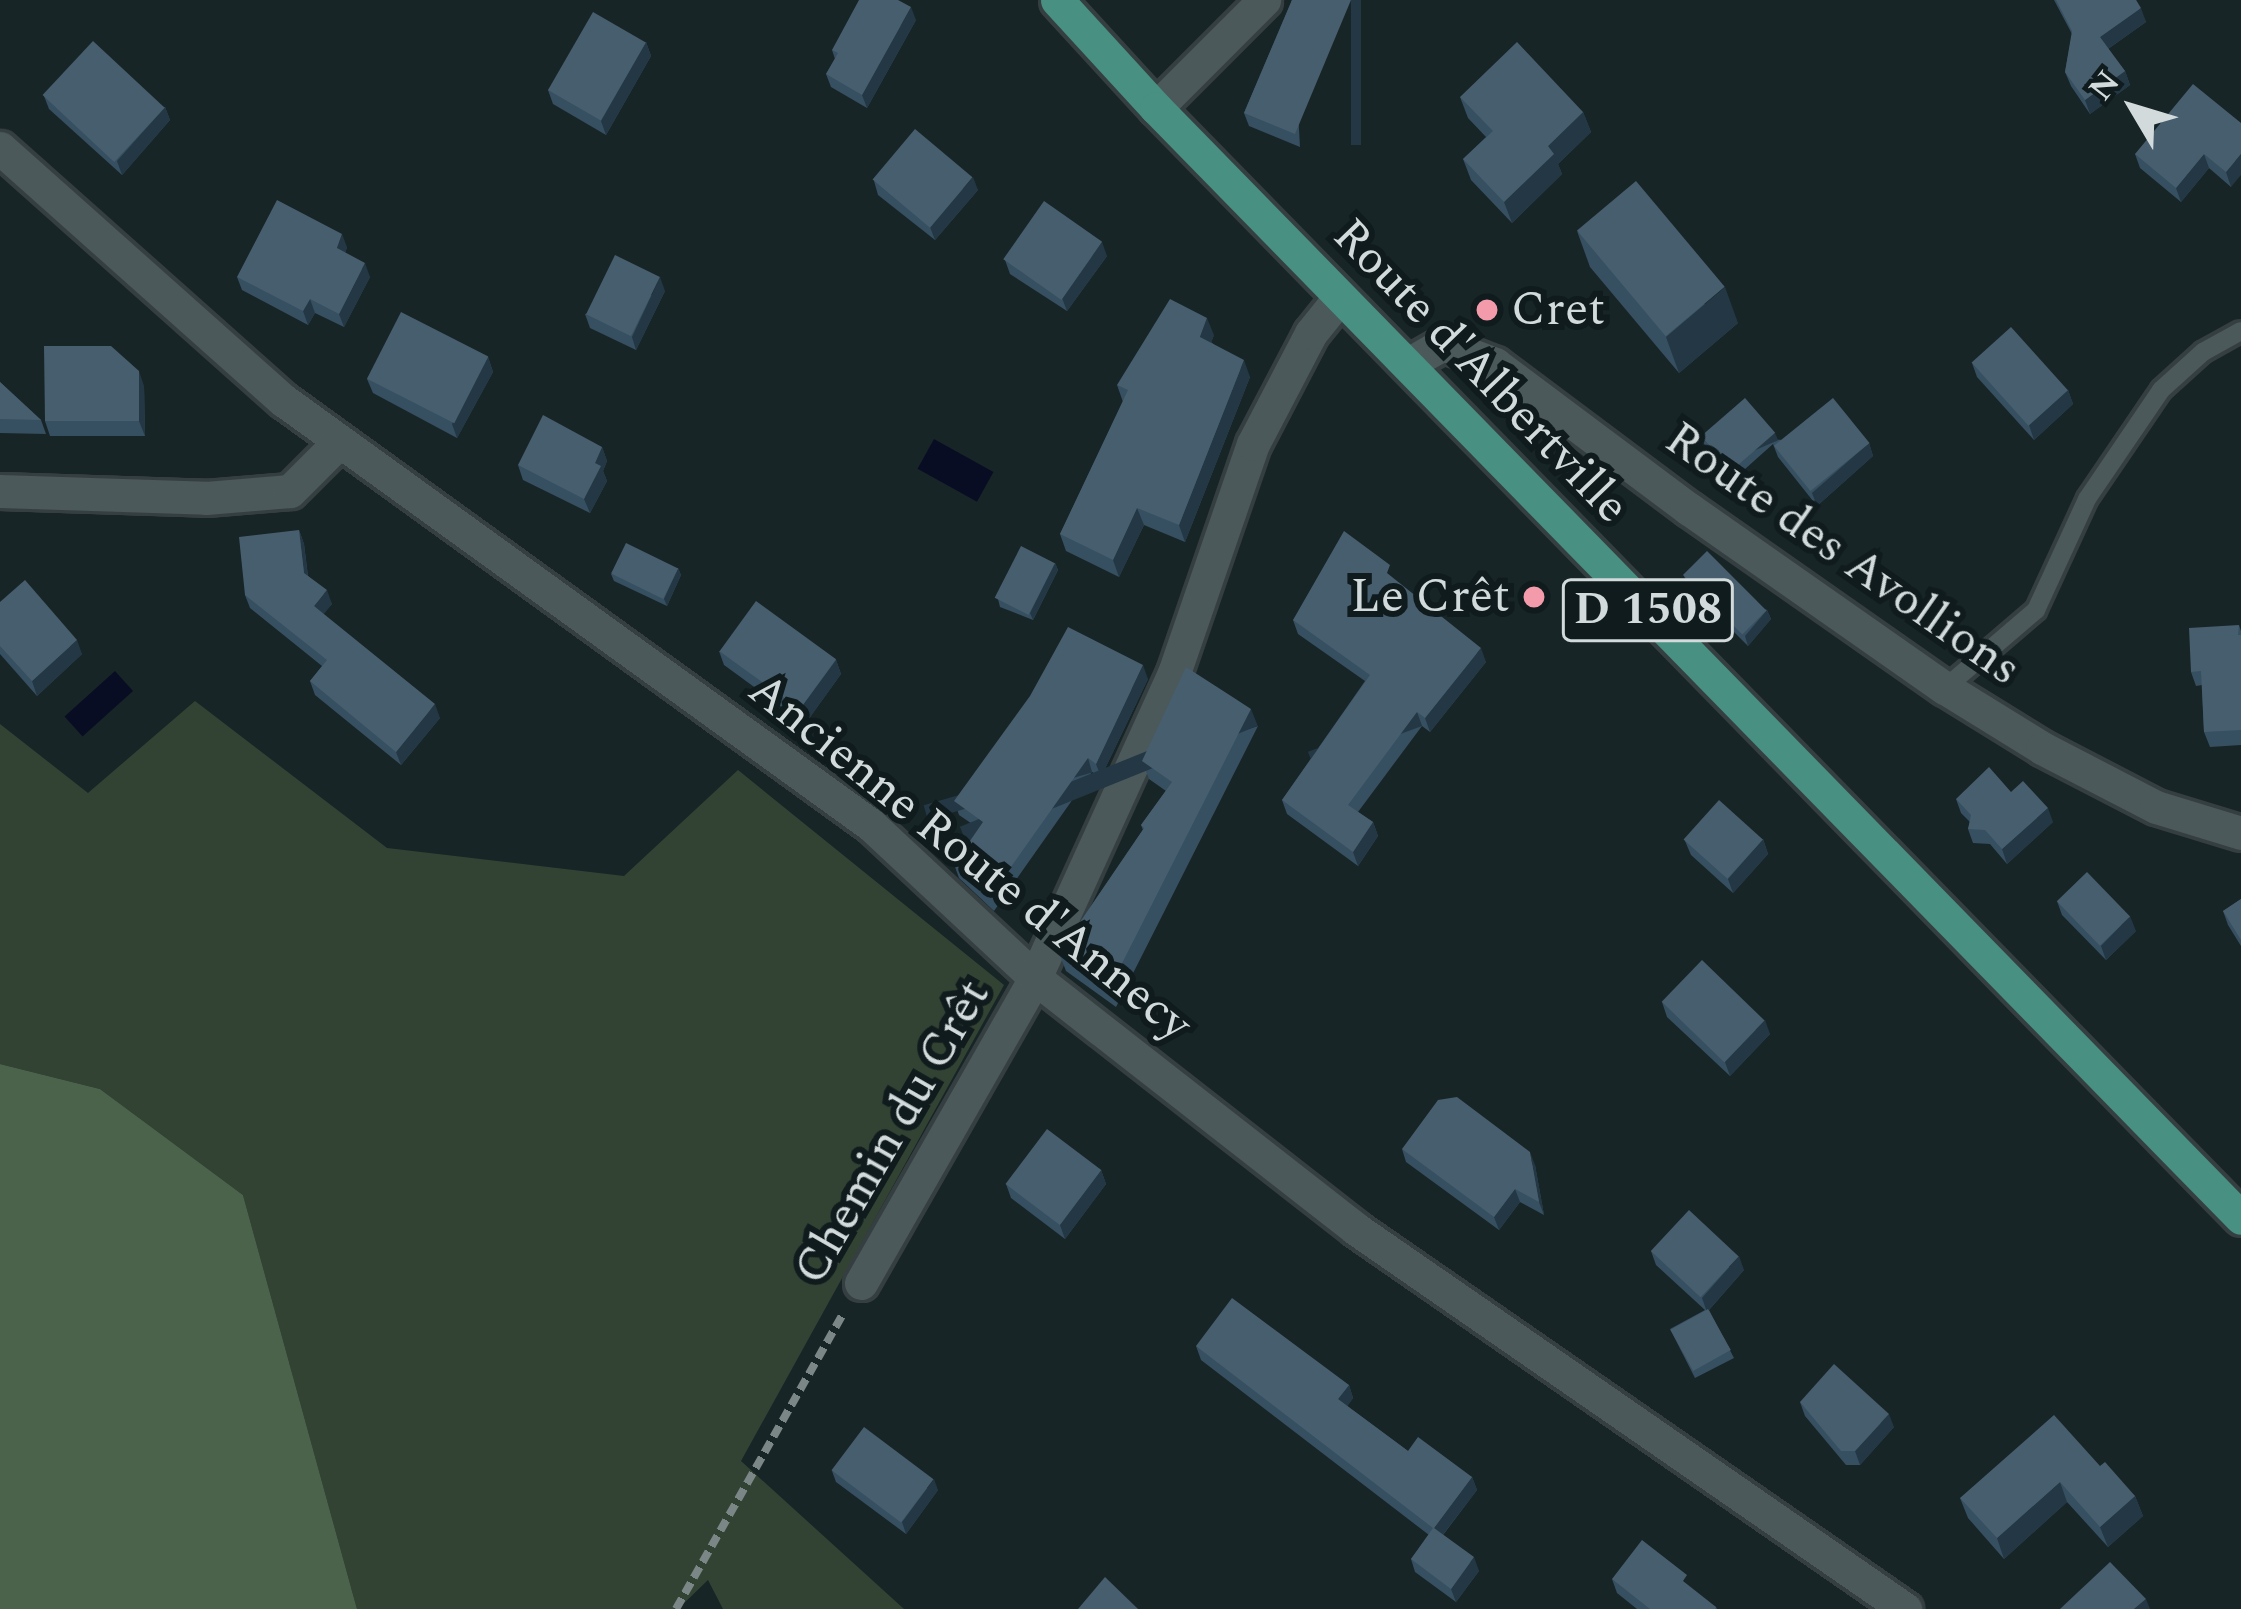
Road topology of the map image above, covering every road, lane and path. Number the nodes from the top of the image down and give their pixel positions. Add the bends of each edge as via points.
1 (1058, 0) edge
2 (1264, 0) edge
3 (1156, 108) junction
4 (0, 148) edge
5 (1340, 296) junction
6 (2241, 331) edge
7 (1408, 364) junction
8 (338, 442) junction
9 (0, 491) edge
10 (1945, 688) junction
11 (2241, 832) edge
12 (1035, 978) junction
13 (2241, 1218) edge
14 (861, 1283) joint
15 (1903, 1608) edge
16 (676, 1609) edge

1 - 3 main road, Route d'Albertville / D 1508
2 - 3 street
3 - 5 main road, Route d'Albertville / D 1508
4 - 8 street, Ancienne Route d'Annecy
5 - 7 main road, Route d'Albertville / D 1508
5 - 12 street, Chemin du Crêt via 1310,333 1253,444 1174,673
6 - 10 lane via 2161,390 2087,500 2036,610
7 - 10 street, Route des Avollions via 1443,344 1496,364
7 - 13 main road, Route d'Albertville / D 1508
8 - 9 street via 290,491 206,498
8 - 12 street, Ancienne Route d'Annecy via 871,825
10 - 11 street, Route des Avollions via 2156,807
12 - 14 street, Chemin du Crêt
12 - 15 street, Ancienne Route d'Annecy via 1356,1228
14 - 16 path, Chemin du Crêt

